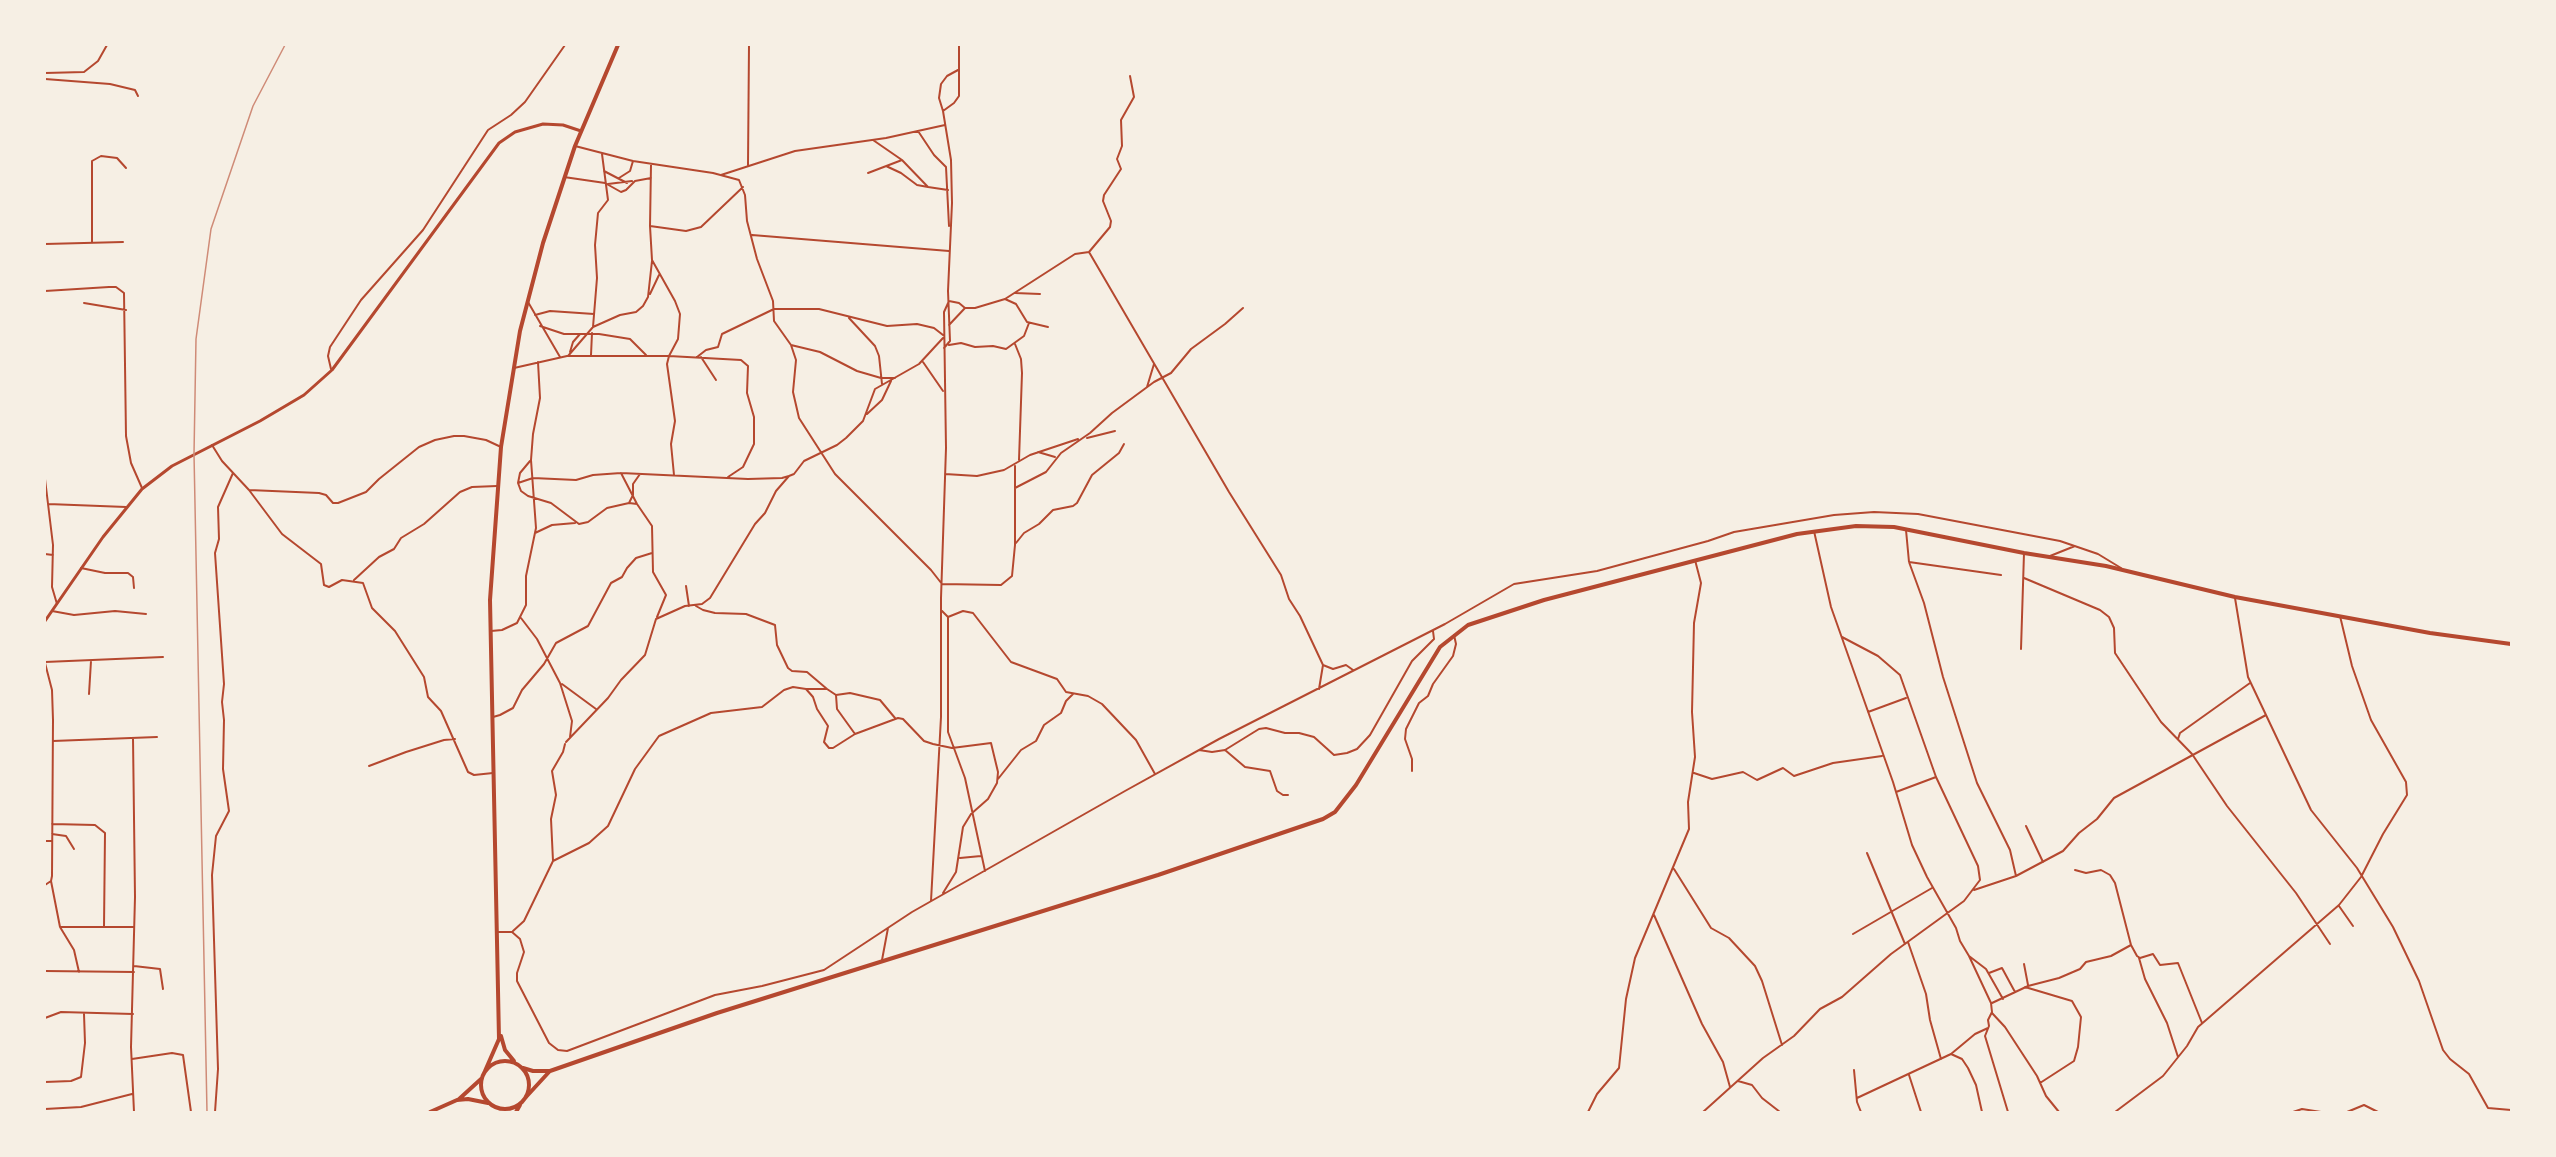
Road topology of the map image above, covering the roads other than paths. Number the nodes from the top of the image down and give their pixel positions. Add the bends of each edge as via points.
1 (107, 45) edge
2 (566, 45) edge
3 (618, 45) edge
4 (748, 45) edge
5 (959, 45) edge
6 (958, 70) junction
7 (45, 73) edge
8 (1130, 76) dead end
9 (45, 79) edge
10 (138, 96) dead end
11 (943, 111) junction
12 (945, 125) junction
13 (581, 131) junction
14 (918, 131) junction
15 (873, 140) junction
16 (575, 146) junction
17 (602, 154) junction
18 (902, 160) junction
19 (633, 161) junction
20 (651, 164) junction
21 (748, 165) junction
22 (886, 166) junction
23 (126, 168) dead end
24 (604, 171) junction
25 (868, 173) dead end
26 (721, 175) junction
27 (564, 177) junction
28 (618, 178) junction
29 (651, 178) junction
30 (635, 181) junction
31 (627, 183) junction
32 (606, 184) junction
33 (743, 187) junction
34 (928, 187) junction
35 (948, 190) junction
36 (650, 226) junction
37 (951, 230) junction
38 (751, 235) junction
39 (123, 242) dead end
40 (92, 243) junction
41 (45, 244) edge
42 (950, 251) junction
43 (1089, 252) junction
44 (652, 260) junction
45 (659, 275) junction
46 (45, 291) edge
47 (1015, 293) junction
48 (1040, 294) dead end
49 (648, 297) junction
50 (1005, 299) junction
51 (948, 301) junction
52 (528, 302) junction
53 (84, 303) dead end
54 (965, 308) junction
55 (1243, 308) dead end
56 (774, 309) junction
57 (126, 310) junction
58 (594, 314) junction
59 (535, 315) junction
60 (849, 318) junction
61 (1029, 323) junction
62 (943, 324) junction
63 (540, 326) junction
64 (949, 326) junction
65 (593, 327) junction
66 (1048, 327) dead end
67 (934, 328) junction
68 (590, 333) junction
69 (580, 334) junction
70 (943, 336) junction
71 (1015, 344) junction
72 (791, 345) junction
73 (948, 345) junction
74 (944, 348) junction
75 (569, 355) junction
76 (591, 356) junction
77 (646, 356) junction
78 (669, 356) junction
79 (560, 357) junction
80 (699, 357) junction
81 (538, 362) junction
82 (923, 362) junction
83 (1154, 364) junction
84 (514, 368) junction
85 (332, 370) junction
86 (881, 378) junction
87 (898, 378) junction
88 (1163, 378) junction
89 (716, 380) dead end
90 (891, 381) junction
91 (882, 384) junction
92 (1147, 388) junction
93 (944, 393) junction
94 (866, 415) junction
95 (1115, 431) dead end
96 (1084, 438) junction
97 (1124, 444) dead end
98 (212, 445) junction
99 (501, 447) junction
100 (1038, 452) junction
101 (822, 453) junction
102 (1056, 457) junction
103 (531, 460) junction
104 (1019, 462) junction
105 (1015, 466) junction
106 (621, 472) junction
107 (232, 473) junction
108 (640, 474) junction
109 (945, 474) junction
110 (674, 475) junction
111 (789, 476) junction
112 (728, 477) junction
113 (533, 478) junction
114 (45, 479) edge
115 (518, 483) junction
116 (497, 486) junction
117 (1015, 488) junction
118 (142, 489) junction
119 (249, 490) junction
120 (633, 495) junction
121 (533, 497) junction
122 (629, 503) junction
123 (48, 504) junction
124 (637, 504) junction
125 (126, 507) junction
126 (576, 523) junction
127 (1906, 530) junction
128 (1814, 531) junction
129 (535, 533) junction
130 (1015, 544) junction
131 (2075, 546) junction
132 (652, 553) junction
133 (2024, 553) junction
134 (45, 554) edge
135 (53, 555) junction
136 (2046, 557) junction
137 (1695, 560) junction
138 (1909, 562) junction
139 (81, 568) junction
140 (2123, 570) junction
141 (2001, 575) dead end
142 (2024, 578) junction
143 (354, 580) junction
144 (942, 584) junction
145 (686, 586) dead end
146 (134, 588) dead end
147 (2235, 597) junction
148 (57, 604) junction
149 (689, 606) junction
150 (696, 606) junction
151 (941, 610) junction
152 (52, 611) junction
153 (146, 614) dead end
154 (2340, 616) junction
155 (948, 617) junction
156 (521, 618) junction
157 (656, 619) junction
158 (45, 621) edge
159 (1433, 630) junction
160 (490, 631) junction
161 (1454, 634) junction
162 (1842, 638) junction
163 (2511, 644) edge
164 (2021, 649) dead end
165 (163, 657) dead end
166 (548, 658) junction
167 (91, 661) junction
168 (45, 663) edge
169 (1323, 665) junction
170 (1353, 670) junction
171 (560, 683) junction
172 (2250, 683) junction
173 (806, 689) junction
174 (827, 689) junction
175 (1319, 689) junction
176 (88, 694) dead end
177 (1073, 694) junction
178 (836, 695) junction
179 (1906, 698) junction
180 (596, 709) junction
181 (1868, 712) junction
182 (2266, 714) junction
183 (492, 717) junction
184 (895, 718) junction
185 (855, 734) junction
186 (157, 737) dead end
187 (133, 738) junction
188 (454, 739) junction
189 (2178, 739) junction
190 (53, 741) junction
191 (566, 742) junction
192 (939, 746) junction
193 (952, 748) junction
194 (1199, 750) junction
195 (1225, 750) junction
196 (2192, 754) junction
197 (1884, 756) junction
198 (45, 762) edge
199 (51, 762) junction
200 (369, 766) dead end
201 (1412, 771) dead end
202 (1694, 772) junction
203 (493, 773) junction
204 (1155, 774) junction
205 (1936, 777) junction
206 (998, 780) junction
207 (1896, 792) junction
208 (1288, 795) dead end
209 (51, 804) junction
210 (45, 805) edge
211 (971, 814) junction
212 (52, 824) junction
213 (2026, 826) dead end
214 (52, 834) junction
215 (45, 841) edge
216 (52, 841) junction
217 (74, 849) dead end
218 (1867, 853) dead end
219 (981, 856) junction
220 (959, 858) junction
221 (553, 861) junction
222 (2043, 862) junction
223 (1673, 867) junction
224 (2075, 870) dead end
225 (985, 871) junction
226 (2016, 876) junction
227 (2361, 877) junction
228 (51, 881) junction
229 (45, 885) edge
230 (1932, 888) junction
231 (1972, 891) junction
232 (941, 896) junction
233 (931, 901) junction
234 (2339, 905) junction
235 (1891, 910) junction
236 (1948, 914) junction
237 (1654, 915) junction
238 (2318, 923) junction
239 (2353, 926) dead end
240 (60, 927) junction
241 (104, 927) junction
242 (133, 927) junction
243 (888, 928) junction
244 (495, 932) junction
245 (512, 932) junction
246 (1853, 934) dead end
247 (1906, 943) junction
248 (2330, 944) dead end
249 (2131, 945) junction
250 (1969, 956) junction
251 (2139, 958) junction
252 (882, 960) junction
253 (2024, 964) dead end
254 (134, 966) junction
255 (45, 971) edge
256 (79, 972) junction
257 (134, 972) junction
258 (1989, 973) junction
259 (2026, 986) junction
260 (163, 989) dead end
261 (2016, 992) junction
262 (2003, 999) junction
263 (1990, 1003) junction
264 (1992, 1012) junction
265 (84, 1014) junction
266 (133, 1014) junction
267 (45, 1018) edge
268 (2202, 1023) junction
269 (1988, 1028) junction
270 (499, 1030) junction
271 (1782, 1045) junction
272 (1951, 1054) junction
273 (2178, 1057) junction
274 (132, 1059) junction
275 (1941, 1059) junction
276 (520, 1067) junction
277 (1854, 1070) dead end
278 (485, 1071) junction
279 (550, 1071) junction
280 (1909, 1074) junction
281 (481, 1079) junction
282 (1738, 1081) junction
283 (45, 1082) edge
284 (2040, 1083) junction
285 (1730, 1087) junction
286 (132, 1094) junction
287 (526, 1097) junction
288 (1857, 1098) junction
289 (457, 1100) junction
290 (490, 1104) junction
291 (521, 1104) junction
292 (45, 1108) edge
293 (2511, 1110) edge
294 (134, 1112) edge
295 (191, 1112) edge
296 (215, 1112) edge
297 (430, 1112) edge
298 (497, 1112) edge
299 (516, 1112) edge
300 (1588, 1112) edge
301 (1703, 1112) edge
302 (1780, 1112) edge
303 (1862, 1112) edge
304 (1921, 1112) edge
305 (1982, 1112) edge
306 (2008, 1112) edge
307 (2059, 1112) edge
308 (2115, 1112) edge
309 (2293, 1112) edge
310 (2321, 1112) edge
311 (2347, 1112) edge
312 (2378, 1112) edge

1 - 7 street via 98,61 84,72
2 - 85 street via 518,109 488,130 423,230 361,300 330,347
3 - 13 main road
4 - 21 street
5 - 6 street
6 - 11 street via 957,101
6 - 11 street via 941,84 939,98
8 - 43 street via 1134,96 1121,120 1122,146 1117,159 1121,169 1103,201 1111,223
9 - 10 street via 110,84 135,90
11 - 12 street
12 - 14 street
12 - 37 street via 951,160
13 - 16 main road
13 - 85 main road via 543,124 515,132 499,143
14 - 15 street
14 - 35 street via 946,167
15 - 18 street
15 - 21 street via 808,148
16 - 17 street
16 - 27 main road
17 - 19 street
17 - 24 street
18 - 22 street
18 - 34 street
19 - 20 street
19 - 28 street via 630,171
20 - 26 street
20 - 29 street
21 - 26 street
22 - 25 street
22 - 34 street via 917,185
23 - 40 street via 117,158 101,156 92,161
24 - 28 street
24 - 32 street
26 - 33 street via 739,180
27 - 32 street
27 - 52 main road
28 - 31 street
29 - 30 street
29 - 36 street
30 - 31 street
30 - 32 street via 623,192
31 - 32 street
32 - 58 street via 608,200 598,213
33 - 36 street via 701,227 680,231
33 - 38 street
34 - 35 street
35 - 37 street
36 - 44 street
37 - 42 street
38 - 42 street
38 - 56 street
39 - 40 street
40 - 41 street
42 - 51 street
43 - 47 street via 1075,254
43 - 83 street
44 - 45 street
44 - 49 street
45 - 49 street
45 - 78 street via 680,314 678,339
46 - 57 street via 116,287 124,293
47 - 48 street
47 - 50 street
49 - 65 street via 636,312
50 - 54 street
50 - 61 street via 1016,304
51 - 54 street
51 - 62 street
51 - 64 street
52 - 59 street
52 - 84 main road
53 - 57 street
54 - 64 street
55 - 88 street via 1191,349
56 - 60 street via 819,309
56 - 72 street via 774,321
56 - 80 street via 722,334 718,347
57 - 118 street via 126,436 130,463
58 - 59 street via 550,311
58 - 65 street
59 - 63 street
60 - 67 street via 882,326 916,324
60 - 86 street via 875,346
61 - 66 street
61 - 71 street via 1024,336
62 - 67 street
62 - 70 street
63 - 69 street via 557,333
63 - 79 street
64 - 73 street
65 - 68 street
67 - 70 street
68 - 69 street
68 - 75 street
68 - 76 street
68 - 77 street via 630,339
69 - 75 street
70 - 74 street
70 - 82 street
71 - 73 street via 1006,349
71 - 104 street via 1022,373
72 - 86 street via 820,352
72 - 101 street via 796,365 793,392 797,412
73 - 74 street
74 - 93 street
75 - 76 street
75 - 79 street
76 - 77 street
77 - 78 street
78 - 80 street
78 - 110 street via 675,421 671,444
79 - 81 street
80 - 89 street
80 - 112 street via 741,360 748,366 747,393 754,417 754,444 743,467
81 - 84 street
81 - 103 street via 540,398
82 - 87 street
82 - 93 street
83 - 88 street
83 - 92 street
84 - 99 main road
85 - 98 main road via 296,400
86 - 87 street
86 - 91 street
87 - 90 street
88 - 92 street
88 - 169 street via 1281,575
90 - 91 street
90 - 94 street via 882,400
91 - 94 street via 874,392
92 - 96 street
93 - 109 street
94 - 101 street via 858,427
95 - 96 street
96 - 100 street
96 - 102 street
97 - 130 street via 1092,475 1077,503 1053,510
98 - 107 street
98 - 118 main road via 172,466
99 - 116 main road
99 - 119 street via 464,436 435,440 419,447 366,492 338,503 319,493
100 - 102 street
100 - 104 street
101 - 111 street via 804,461
101 - 144 street via 835,474
102 - 117 street via 1043,475
103 - 113 street
103 - 115 street via 522,469
104 - 105 street
105 - 109 street via 977,476
105 - 117 street
106 - 108 street
106 - 113 street via 576,480
106 - 120 street
107 - 119 street
107 - 296 street via 218,507 219,539 215,553 224,675 224,781 229,811 216,836 212,875 218,1069
108 - 110 street
108 - 120 street via 633,484
109 - 144 street
110 - 112 street
111 - 112 street
111 - 150 street via 754,524 713,594
113 - 115 street
113 - 121 street
114 - 123 street
115 - 121 street via 524,494
116 - 143 street via 472,487 457,494
116 - 160 main road
117 - 130 street
118 - 125 main road
119 - 143 street via 286,538 321,564 324,585
120 - 122 street
120 - 124 street
121 - 126 street via 551,503
121 - 129 street
122 - 124 street
122 - 126 street via 607,508 583,525
123 - 125 street
123 - 135 street
124 - 132 street via 652,526
125 - 139 main road
126 - 129 street via 552,525
127 - 128 main road via 1856,526
127 - 133 main road
127 - 138 street
128 - 137 main road
128 - 162 street
129 - 156 street
130 - 144 street via 1014,572 1001,585
131 - 136 street
131 - 140 street via 2098,554
131 - 159 street via 1918,514 1845,514 1734,532 1597,571 1514,584
132 - 157 street via 653,572 666,595
132 - 166 street via 636,558 622,577 611,583 588,626 560,639
133 - 136 main road
133 - 142 street
134 - 135 street
135 - 148 street via 51,575
136 - 140 main road
137 - 161 main road via 1518,608 1479,620
137 - 202 street via 1701,583 1694,633
138 - 141 street
138 - 226 street via 1977,783 2010,850
139 - 146 street via 128,573 133,577
139 - 148 main road
140 - 147 main road
142 - 164 street
142 - 189 street via 2106,614 2114,628 2115,653 2161,722
143 - 188 street via 363,583 372,609 399,637
144 - 151 street
145 - 149 street
147 - 154 main road
147 - 172 street
148 - 152 main road
149 - 150 street
149 - 157 street
150 - 174 street via 715,613 746,614 775,625 777,645 788,669 807,672
151 - 155 street
151 - 192 street
152 - 153 street via 74,615 115,611
152 - 158 main road
154 - 163 main road
154 - 227 street via 2371,720 2408,785 2405,800
155 - 177 street via 963,611 973,613 1011,662 1057,679 1065,691
155 - 193 street via 946,722
156 - 160 street via 511,627
156 - 166 street
157 - 180 street via 645,655
159 - 170 street
159 - 195 street via 1434,639 1412,661 1370,735 1357,749 1334,755 1314,737 1266,728
160 - 183 main road
161 - 201 street via 1453,656 1428,696 1419,703 1406,729
161 - 252 main road via 1433,657 1343,803 1323,819 1158,875
162 - 179 street via 1878,656 1898,673
162 - 181 street
165 - 167 street
166 - 171 street
166 - 183 street via 513,708
167 - 168 street
167 - 176 street
168 - 190 street via 52,690
169 - 170 street via 1333,669 1346,665
169 - 175 street
170 - 175 street
171 - 180 street
171 - 191 street via 572,722 571,736
172 - 182 street
172 - 189 street
173 - 174 street
173 - 185 street via 826,722 825,745 833,748
173 - 221 street via 788,688 762,707 711,713 659,736 635,769 608,826 589,843
174 - 178 street
175 - 194 street
177 - 204 street via 1089,696 1107,708 1136,740
177 - 206 street via 1061,712 1044,725 1036,741 1021,750
178 - 184 street via 850,693 880,700
178 - 185 street via 837,709
179 - 181 street
179 - 205 street
180 - 191 street
181 - 197 street
182 - 196 street
182 - 227 street via 2311,810
183 - 203 main road
184 - 185 street
184 - 192 street via 903,719 924,741
186 - 187 street
187 - 190 street
187 - 242 street
188 - 200 street
188 - 203 street via 471,774
189 - 196 street
190 - 199 street
191 - 221 street via 552,771 556,795 552,810
192 - 193 street
192 - 233 street
193 - 206 street via 991,743
193 - 211 street via 963,769
194 - 195 street
194 - 204 street
195 - 208 street via 1245,767 1270,771 1276,791
196 - 222 street via 2114,798 2063,851
196 - 238 street via 2227,806
197 - 202 street via 1833,764 1794,776 1783,768 1757,780 1743,772 1712,779
197 - 207 street
198 - 199 street
199 - 209 street
202 - 223 street via 1688,802 1689,829
203 - 244 main road
204 - 225 street
205 - 207 street
205 - 231 street via 1980,870 1980,880
206 - 211 street via 988,800
207 - 230 street via 1912,844
209 - 210 street
209 - 212 street
211 - 219 street
211 - 220 street via 961,834
212 - 214 street
212 - 241 street via 95,825 105,833
213 - 222 street
214 - 216 street
214 - 217 street via 66,836
215 - 216 street
216 - 228 street
218 - 235 street
219 - 220 street
219 - 225 street
220 - 232 street via 953,879
221 - 245 street via 524,921
222 - 226 street
223 - 237 street
223 - 271 street via 1711,928 1729,938 1755,966
224 - 249 street via 2101,870 2112,878
225 - 232 street
226 - 231 street
227 - 234 street
227 - 293 street via 2393,927 2417,976 2443,1050 2469,1074 2488,1108
228 - 229 street
228 - 240 street
230 - 235 street
230 - 236 street
231 - 236 street
232 - 233 street
233 - 243 street
234 - 238 street
234 - 239 street
235 - 246 street
235 - 247 street
236 - 247 street
236 - 250 street
237 - 285 street via 1723,1062
237 - 300 street via 1632,967 1618,1068
238 - 248 street
238 - 268 street
240 - 241 street
240 - 256 street via 74,950
241 - 242 street
242 - 254 street
243 - 245 street via 824,970 730,990 562,1051 549,1043 517,981 524,952 520,939
243 - 252 street
244 - 245 street
244 - 270 main road
247 - 271 street via 1838,1001 1820,1009
247 - 275 street via 1926,994
249 - 251 street
249 - 259 street via 2111,956 2086,962 2059,978
250 - 258 street
250 - 263 street
251 - 268 street via 2152,954 2160,965 2178,963
251 - 273 street
252 - 279 main road
253 - 259 street
254 - 257 street
254 - 260 street via 159,969
255 - 256 street
256 - 257 street
257 - 266 street
258 - 261 street via 2002,968
258 - 262 street
259 - 261 street
259 - 284 street via 2072,1001 2081,1017 2074,1061
261 - 262 street
262 - 263 street
263 - 264 street
264 - 269 street
264 - 284 street
265 - 266 street
265 - 267 street via 61,1012
265 - 283 street via 81,1077
266 - 274 street
268 - 273 street
269 - 272 street
269 - 306 street via 1985,1036
270 - 276 main road via 505,1050
270 - 278 main road
271 - 282 street
272 - 275 street
272 - 305 street via 1962,1059 1968,1068
273 - 308 street via 2159,1079
274 - 286 street
274 - 295 street via 183,1055
275 - 280 street
276 - 278 main road via 501,1061
276 - 279 main road
276 - 287 main road via 528,1077
277 - 288 street
278 - 281 main road
279 - 287 main road
280 - 288 street
280 - 304 street
281 - 289 main road
281 - 290 main road via 483,1096
282 - 285 street
282 - 302 street via 1752,1085
284 - 307 street
285 - 301 street
286 - 292 street via 81,1107
286 - 294 street
287 - 291 main road
288 - 303 street
289 - 290 main road
289 - 297 main road
290 - 291 main road via 512,1109
290 - 298 main road
291 - 299 main road
309 - 310 street
311 - 312 street via 2364,1105

